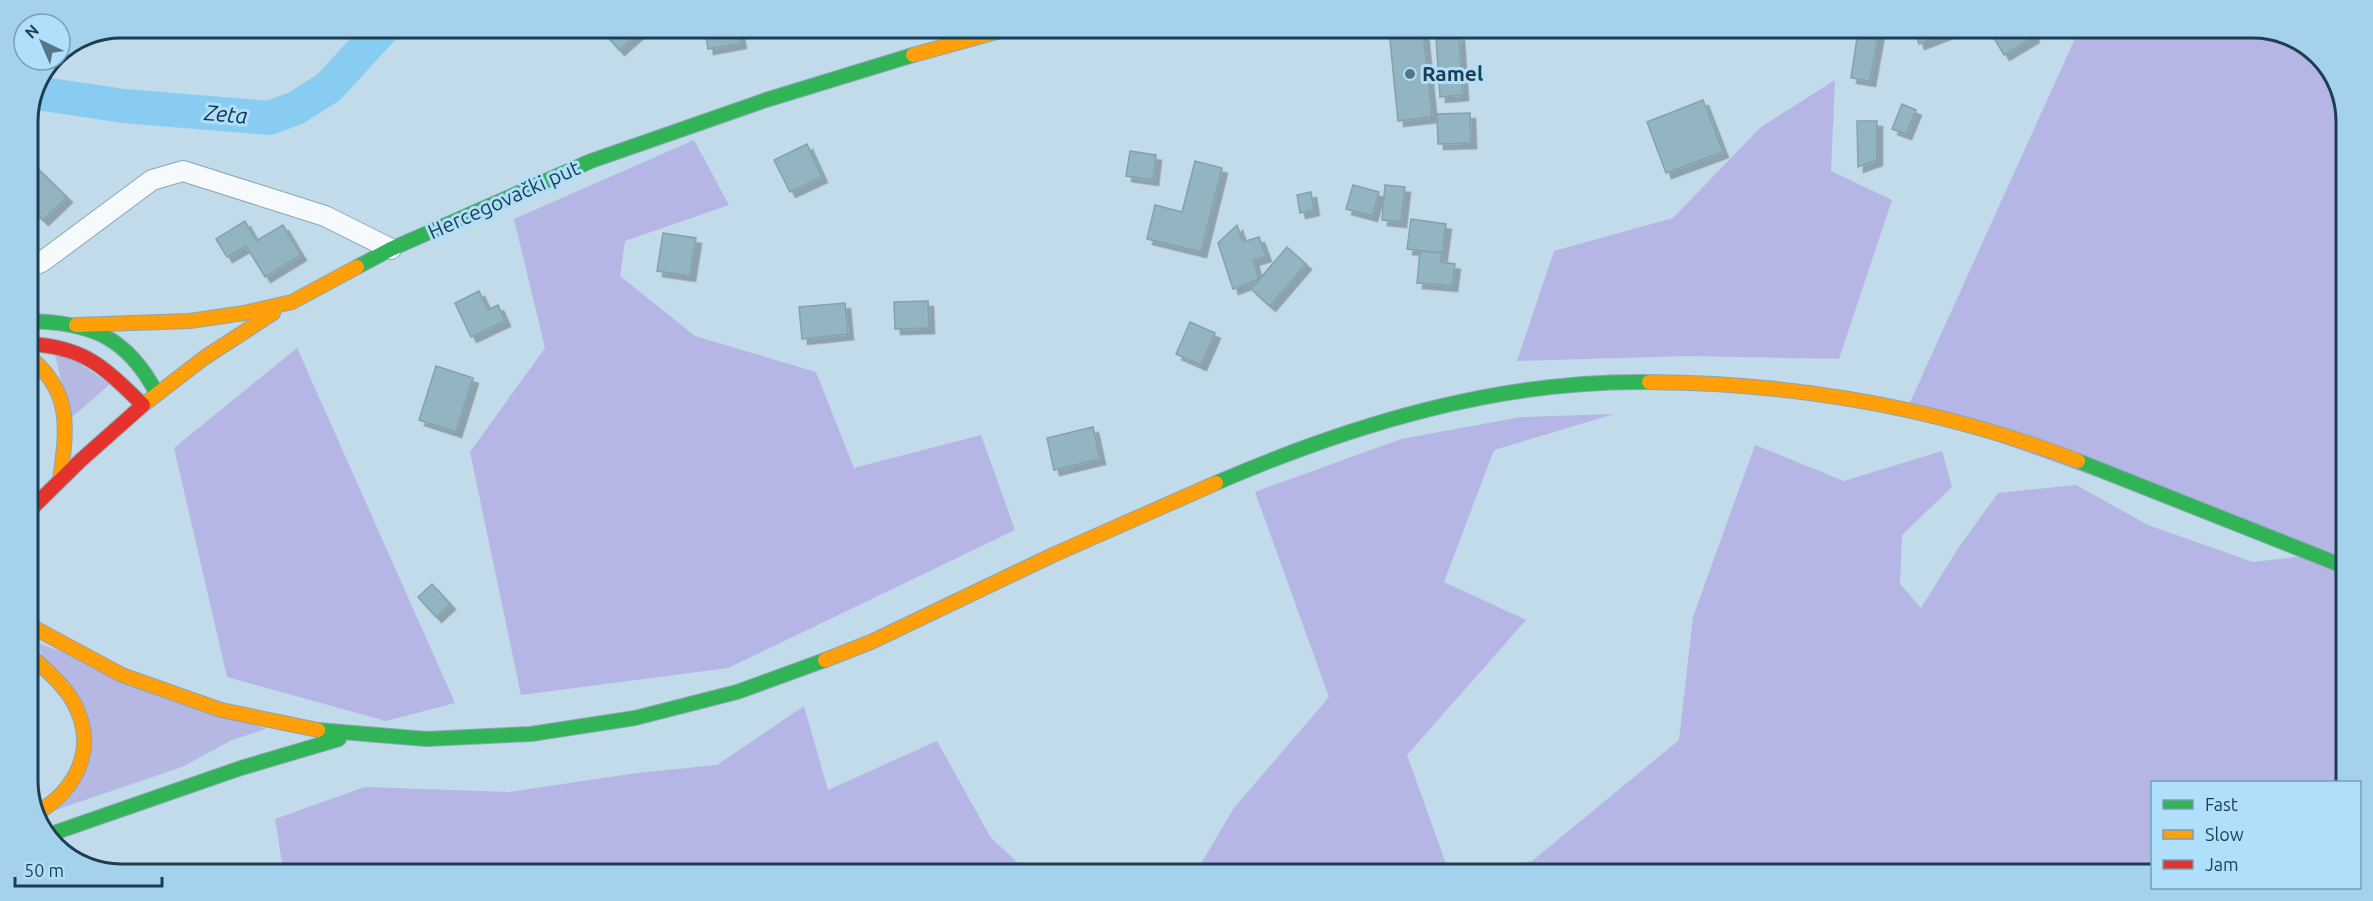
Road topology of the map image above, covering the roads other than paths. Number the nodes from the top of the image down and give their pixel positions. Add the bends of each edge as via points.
1 (974, 38) edge
2 (391, 249) junction
3 (38, 264) edge
4 (292, 302) junction
5 (38, 322) edge
6 (72, 325) junction
7 (38, 344) edge
8 (38, 364) edge
9 (157, 393) junction
10 (142, 405) junction
11 (60, 480) junction
12 (38, 502) edge
13 (2336, 563) edge
14 (38, 631) edge
15 (38, 664) edge
16 (350, 736) junction
17 (43, 809) edge
18 (56, 832) edge

1 - 2 main road, Hercegovački put via 871,66 696,123 561,174
2 - 3 street via 325,216 183,171 152,180
2 - 4 main road, Hercegovački put
4 - 6 main road via 190,321
4 - 9 main road
5 - 6 main road
6 - 9 main road via 100,333 128,351
7 - 10 main road via 80,353
8 - 11 main road via 58,389 64,407 66,431
9 - 10 main road
10 - 11 main road
11 - 12 main road
13 - 16 main road via 2067,457 1930,414 1837,396 1748,386 1668,382 1582,385 1444,405 1297,448 1093,536 849,651 725,696 620,721 539,733 429,740
14 - 16 main road via 122,674 190,701 273,724
15 - 17 main road via 70,697 84,734 75,779
16 - 18 main road via 241,768

